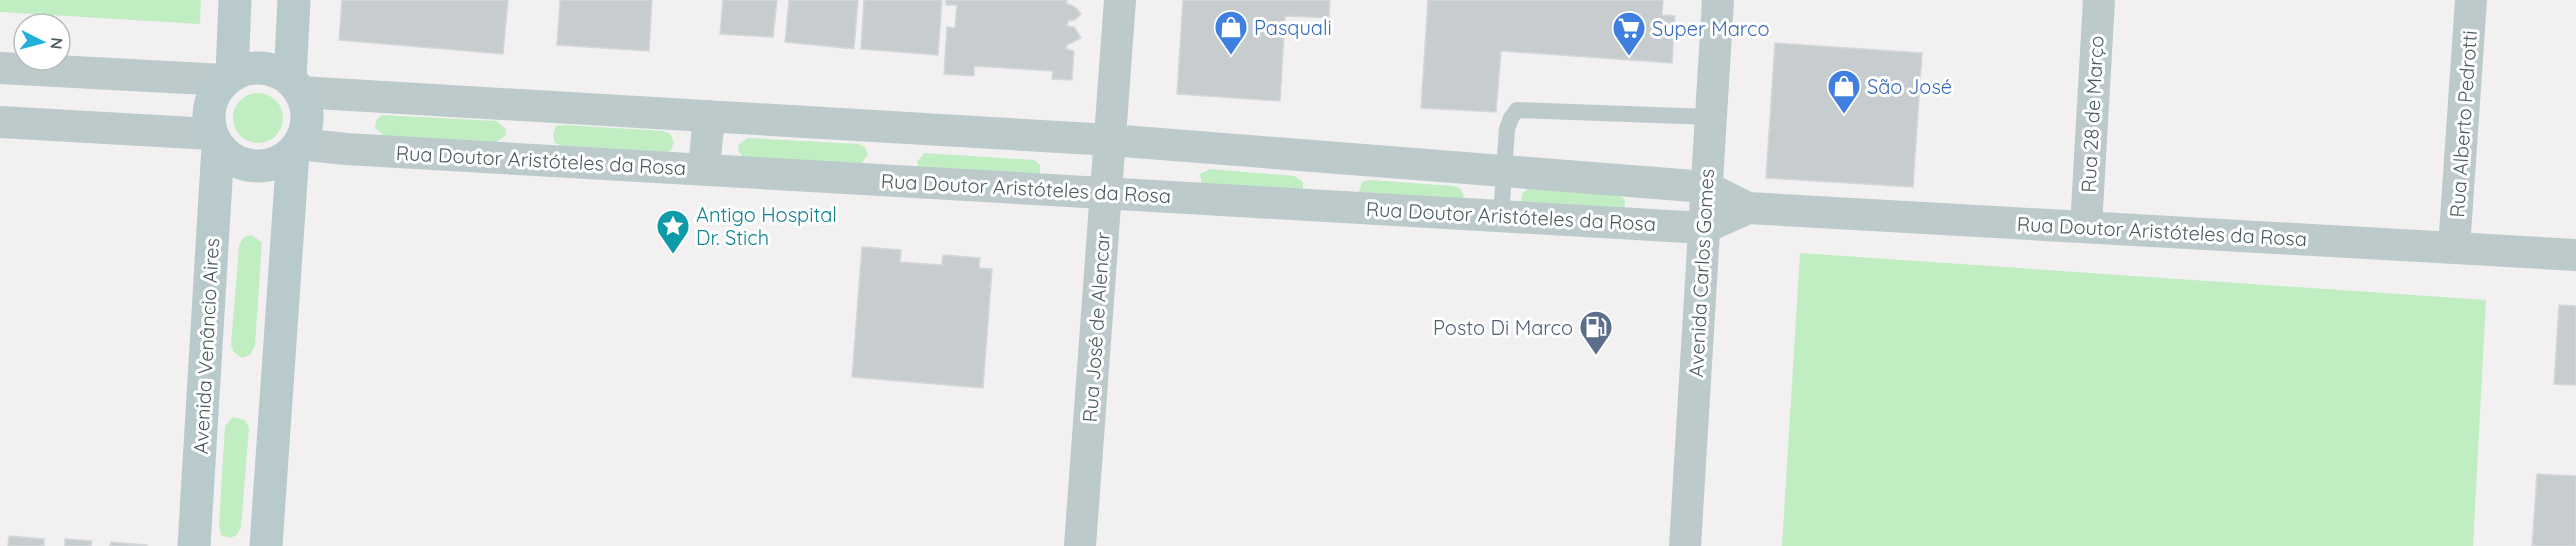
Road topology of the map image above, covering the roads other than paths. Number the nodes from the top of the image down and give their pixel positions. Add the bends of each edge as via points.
1 (235, 0) edge
2 (294, 0) edge
3 (1120, 0) edge
4 (1718, 0) edge
5 (2099, 0) edge
6 (2471, 0) edge
7 (0, 69) edge
8 (228, 78) junction
9 (295, 86) junction
10 (709, 116) junction
11 (1710, 117) junction
12 (0, 122) edge
13 (214, 140) junction
14 (1110, 140) junction
15 (296, 148) junction
16 (704, 169) junction
17 (1503, 171) junction
18 (1706, 187) junction
19 (1106, 192) junction
20 (1748, 208) junction
21 (1501, 216) junction
22 (2086, 227) junction
23 (1704, 228) junction
24 (2454, 248) junction
25 (2576, 255) edge
26 (194, 546) edge
27 (266, 546) edge
28 (1080, 546) edge
29 (1685, 546) edge

1 - 8 main road
2 - 9 main road
3 - 14 street, Rua José de Alencar
4 - 11 street, Avenida Carlos Gomes
5 - 22 street, Rua 28 de Março
6 - 24 street, Rua Alberto Pedrotti
7 - 8 street
8 - 9 main road via 257,67 275,70
8 - 13 main road via 215,91 210,105 208,120
9 - 10 street, Rua Doutor Aristóteles da Rosa
9 - 15 main road via 306,107 307,123
10 - 14 street, Rua Doutor Aristóteles da Rosa
10 - 16 street
11 - 17 lane via 1517,110 1508,129
11 - 18 street, Avenida Carlos Gomes
12 - 13 street
13 - 15 main road via 228,157 254,167 282,161
13 - 26 main road, Avenida Venâncio Aires
14 - 17 street, Rua Doutor Aristóteles da Rosa
14 - 19 street, Rua José de Alencar
15 - 16 street, Rua Doutor Aristóteles da Rosa
15 - 27 main road
16 - 19 street, Rua Doutor Aristóteles da Rosa
17 - 18 street, Rua Doutor Aristóteles da Rosa
17 - 21 lane
18 - 20 street, Rua Doutor Aristóteles da Rosa
18 - 23 street, Avenida Carlos Gomes
19 - 21 street, Rua Doutor Aristóteles da Rosa
19 - 28 street, Rua José de Alencar
20 - 22 street, Rua Doutor Aristóteles da Rosa
20 - 23 street, Rua Doutor Aristóteles da Rosa
21 - 23 street, Rua Doutor Aristóteles da Rosa
22 - 24 street, Rua Doutor Aristóteles da Rosa
23 - 29 street, Avenida Carlos Gomes
24 - 25 street, Rua Doutor Aristóteles da Rosa

